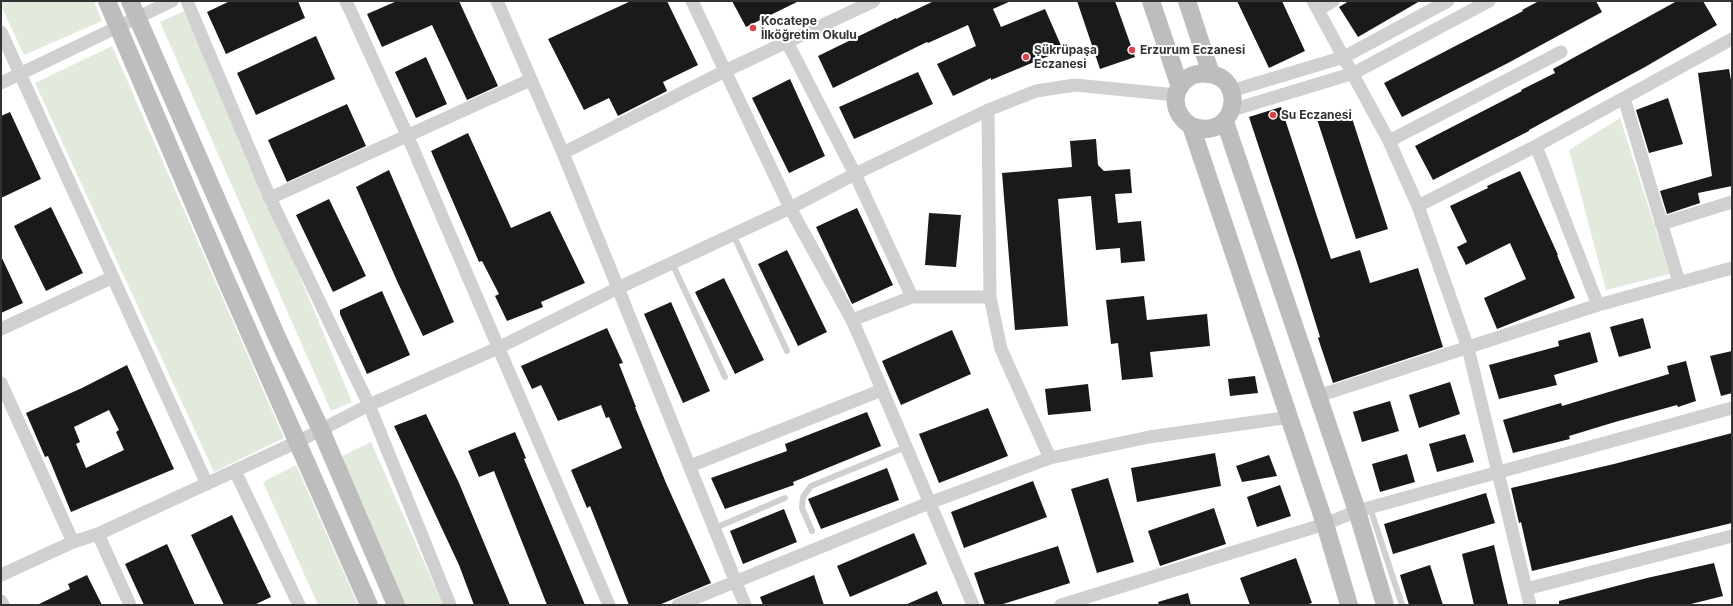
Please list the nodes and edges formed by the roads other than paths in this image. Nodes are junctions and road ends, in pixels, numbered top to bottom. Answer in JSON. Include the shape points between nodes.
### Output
{"nodes":[{"id":1,"x":106,"y":1,"type":"edge"},
{"id":2,"x":172,"y":1,"type":"edge"},
{"id":3,"x":187,"y":1,"type":"edge"},
{"id":4,"x":346,"y":1,"type":"edge"},
{"id":5,"x":497,"y":1,"type":"edge"},
{"id":6,"x":692,"y":1,"type":"edge"},
{"id":7,"x":874,"y":1,"type":"edge"},
{"id":8,"x":1151,"y":1,"type":"edge"},
{"id":9,"x":1187,"y":1,"type":"edge"},
{"id":10,"x":1333,"y":1,"type":"edge"},
{"id":11,"x":1448,"y":1,"type":"edge"},
{"id":12,"x":1489,"y":1,"type":"edge"},
{"id":13,"x":1316,"y":5,"type":"edge"},
{"id":14,"x":133,"y":9,"type":"edge"},
{"id":15,"x":118,"y":26,"type":"junction"},
{"id":16,"x":1,"y":32,"type":"edge"},
{"id":17,"x":1732,"y":38,"type":"edge"},
{"id":18,"x":787,"y":42,"type":"junction"},
{"id":19,"x":1561,"y":52,"type":"dead end"},
{"id":20,"x":1344,"y":58,"type":"junction"},
{"id":21,"x":725,"y":71,"type":"junction"},
{"id":22,"x":1354,"y":73,"type":"junction"},
{"id":23,"x":20,"y":74,"type":"junction"},
{"id":24,"x":1211,"y":74,"type":"junction"},
{"id":25,"x":530,"y":80,"type":"junction"},
{"id":26,"x":1,"y":83,"type":"edge"},
{"id":27,"x":1178,"y":91,"type":"junction"},
{"id":28,"x":1231,"y":91,"type":"junction"},
{"id":29,"x":1624,"y":98,"type":"junction"},
{"id":30,"x":988,"y":110,"type":"junction"},
{"id":31,"x":1228,"y":116,"type":"junction"},
{"id":32,"x":1191,"y":126,"type":"junction"},
{"id":33,"x":408,"y":136,"type":"junction"},
{"id":34,"x":1389,"y":140,"type":"junction"},
{"id":35,"x":1536,"y":146,"type":"junction"},
{"id":36,"x":562,"y":153,"type":"junction"},
{"id":37,"x":855,"y":174,"type":"junction"},
{"id":38,"x":270,"y":198,"type":"junction"},
{"id":39,"x":1732,"y":202,"type":"edge"},
{"id":40,"x":1418,"y":206,"type":"junction"},
{"id":41,"x":790,"y":208,"type":"junction"},
{"id":42,"x":1661,"y":224,"type":"junction"},
{"id":43,"x":732,"y":234,"type":"junction"},
{"id":44,"x":672,"y":263,"type":"junction"},
{"id":45,"x":1732,"y":268,"type":"edge"},
{"id":46,"x":113,"y":277,"type":"junction"},
{"id":47,"x":1679,"y":282,"type":"junction"},
{"id":48,"x":618,"y":288,"type":"junction"},
{"id":49,"x":912,"y":297,"type":"junction"},
{"id":50,"x":990,"y":297,"type":"junction"},
{"id":51,"x":1598,"y":305,"type":"junction"},
{"id":52,"x":852,"y":320,"type":"junction"},
{"id":53,"x":1,"y":330,"type":"edge"},
{"id":54,"x":498,"y":348,"type":"junction"},
{"id":55,"x":1468,"y":348,"type":"junction"},
{"id":56,"x":787,"y":351,"type":"dead end"},
{"id":57,"x":725,"y":378,"type":"dead end"},
{"id":58,"x":1,"y":383,"type":"edge"},
{"id":59,"x":882,"y":390,"type":"junction"},
{"id":60,"x":1318,"y":396,"type":"junction"},
{"id":61,"x":5,"y":404,"type":"edge"},
{"id":62,"x":369,"y":405,"type":"junction"},
{"id":63,"x":1732,"y":408,"type":"edge"},
{"id":64,"x":1290,"y":418,"type":"junction"},
{"id":65,"x":321,"y":430,"type":"junction"},
{"id":66,"x":298,"y":441,"type":"junction"},
{"id":67,"x":906,"y":447,"type":"junction"},
{"id":68,"x":1050,"y":458,"type":"junction"},
{"id":69,"x":690,"y":466,"type":"junction"},
{"id":70,"x":235,"y":471,"type":"junction"},
{"id":71,"x":1498,"y":472,"type":"junction"},
{"id":72,"x":207,"y":484,"type":"junction"},
{"id":73,"x":785,"y":498,"type":"dead end"},
{"id":74,"x":930,"y":503,"type":"junction"},
{"id":75,"x":1364,"y":509,"type":"junction"},
{"id":76,"x":1325,"y":524,"type":"junction"},
{"id":77,"x":714,"y":528,"type":"junction"},
{"id":78,"x":812,"y":531,"type":"dead end"},
{"id":79,"x":98,"y":534,"type":"junction"},
{"id":80,"x":1732,"y":536,"type":"edge"},
{"id":81,"x":73,"y":542,"type":"junction"},
{"id":82,"x":1,"y":575,"type":"edge"},
{"id":83,"x":736,"y":582,"type":"junction"},
{"id":84,"x":1526,"y":589,"type":"junction"},
{"id":85,"x":1,"y":601,"type":"edge"},
{"id":86,"x":3,"y":605,"type":"edge"},
{"id":87,"x":130,"y":605,"type":"edge"},
{"id":88,"x":299,"y":605,"type":"edge"},
{"id":89,"x":369,"y":605,"type":"edge"},
{"id":90,"x":396,"y":605,"type":"edge"},
{"id":91,"x":450,"y":605,"type":"edge"},
{"id":92,"x":609,"y":605,"type":"edge"},
{"id":93,"x":678,"y":605,"type":"edge"},
{"id":94,"x":745,"y":605,"type":"edge"},
{"id":95,"x":973,"y":605,"type":"edge"},
{"id":96,"x":1061,"y":605,"type":"edge"},
{"id":97,"x":1349,"y":605,"type":"edge"},
{"id":98,"x":1385,"y":605,"type":"edge"},
{"id":99,"x":1402,"y":605,"type":"edge"},
{"id":100,"x":1530,"y":605,"type":"edge"}],
"edges":[{"from":1,"to":15,"type":"street"},
{"from":2,"to":14,"type":"street"},
{"from":3,"to":38,"type":"street"},
{"from":4,"to":33,"type":"street"},
{"from":5,"to":25,"type":"street"},
{"from":6,"to":21,"type":"street"},
{"from":7,"to":18,"type":"street"},
{"from":8,"to":27,"type":"street"},
{"from":9,"to":24,"type":"street"},
{"from":10,"to":13,"type":"street"},
{"from":11,"to":20,"type":"street"},
{"from":12,"to":22,"type":"street"},
{"from":13,"to":20,"type":"street"},
{"from":14,"to":15,"type":"street"},
{"from":14,"to":65,"type":"street","via":[[277,337]]},
{"from":15,"to":23,"type":"street"},
{"from":15,"to":66,"type":"street"},
{"from":16,"to":23,"type":"street"},
{"from":17,"to":29,"type":"street"},
{"from":18,"to":21,"type":"street"},
{"from":18,"to":37,"type":"street"},
{"from":19,"to":34,"type":"street"},
{"from":20,"to":22,"type":"street"},
{"from":20,"to":28,"type":"street"},
{"from":21,"to":36,"type":"street"},
{"from":21,"to":41,"type":"street"},
{"from":22,"to":31,"type":"street"},
{"from":22,"to":34,"type":"street"},
{"from":23,"to":26,"type":"street"},
{"from":23,"to":46,"type":"street"},
{"from":24,"to":27,"type":"street","via":[[1193,75]]},
{"from":24,"to":28,"type":"street","via":[[1223,80]]},
{"from":25,"to":33,"type":"street"},
{"from":25,"to":36,"type":"street"},
{"from":27,"to":30,"type":"street","via":[[1075,85],[1036,91]]},
{"from":27,"to":32,"type":"street","via":[[1178,114]]},
{"from":28,"to":31,"type":"street","via":[[1233,100]]},
{"from":29,"to":35,"type":"street"},
{"from":29,"to":42,"type":"street"},
{"from":30,"to":37,"type":"street"},
{"from":30,"to":50,"type":"street"},
{"from":31,"to":32,"type":"street","via":[[1217,127],[1208,130],[1199,130]]},
{"from":31,"to":60,"type":"street"},
{"from":32,"to":64,"type":"street"},
{"from":33,"to":38,"type":"street"},
{"from":33,"to":54,"type":"street"},
{"from":34,"to":40,"type":"street"},
{"from":35,"to":40,"type":"street"},
{"from":35,"to":51,"type":"street"},
{"from":36,"to":48,"type":"street"},
{"from":37,"to":41,"type":"street"},
{"from":37,"to":49,"type":"street"},
{"from":38,"to":62,"type":"street"},
{"from":39,"to":42,"type":"street"},
{"from":40,"to":55,"type":"street"},
{"from":41,"to":43,"type":"street"},
{"from":41,"to":52,"type":"street"},
{"from":42,"to":47,"type":"street"},
{"from":43,"to":44,"type":"street"},
{"from":43,"to":56,"type":"lane"},
{"from":44,"to":48,"type":"street"},
{"from":44,"to":57,"type":"lane"},
{"from":45,"to":47,"type":"street"},
{"from":46,"to":53,"type":"street"},
{"from":46,"to":72,"type":"street"},
{"from":47,"to":51,"type":"street"},
{"from":48,"to":54,"type":"street"},
{"from":48,"to":69,"type":"street"},
{"from":49,"to":50,"type":"street"},
{"from":49,"to":52,"type":"street"},
{"from":50,"to":68,"type":"street","via":[[1001,349]]},
{"from":51,"to":55,"type":"street"},
{"from":52,"to":59,"type":"street"},
{"from":54,"to":62,"type":"street"},
{"from":54,"to":92,"type":"street"},
{"from":55,"to":60,"type":"street"},
{"from":55,"to":71,"type":"street"},
{"from":58,"to":61,"type":"street"},
{"from":59,"to":67,"type":"street"},
{"from":59,"to":69,"type":"street"},
{"from":60,"to":75,"type":"street"},
{"from":61,"to":81,"type":"street"},
{"from":62,"to":65,"type":"street"},
{"from":62,"to":91,"type":"street"},
{"from":63,"to":71,"type":"street"},
{"from":64,"to":68,"type":"street","via":[[1149,438]]},
{"from":64,"to":76,"type":"street"},
{"from":65,"to":66,"type":"street"},
{"from":65,"to":90,"type":"street"},
{"from":66,"to":70,"type":"street"},
{"from":66,"to":89,"type":"street"},
{"from":67,"to":74,"type":"street"},
{"from":67,"to":78,"type":"lane","via":[[811,486],[803,497],[802,508]]},
{"from":68,"to":74,"type":"street"},
{"from":69,"to":77,"type":"street"},
{"from":70,"to":72,"type":"street"},
{"from":70,"to":88,"type":"street"},
{"from":71,"to":75,"type":"street"},
{"from":71,"to":84,"type":"street"},
{"from":72,"to":79,"type":"street"},
{"from":73,"to":77,"type":"lane"},
{"from":74,"to":83,"type":"street"},
{"from":74,"to":95,"type":"street"},
{"from":75,"to":76,"type":"street"},
{"from":75,"to":98,"type":"street"},
{"from":75,"to":99,"type":"lane"},
{"from":76,"to":96,"type":"street"},
{"from":76,"to":97,"type":"street"},
{"from":77,"to":83,"type":"street"},
{"from":79,"to":81,"type":"street"},
{"from":79,"to":87,"type":"street"},
{"from":80,"to":84,"type":"street"},
{"from":81,"to":82,"type":"street"},
{"from":83,"to":93,"type":"street"},
{"from":83,"to":94,"type":"street"},
{"from":84,"to":100,"type":"street"},
{"from":85,"to":86,"type":"street"}]}
